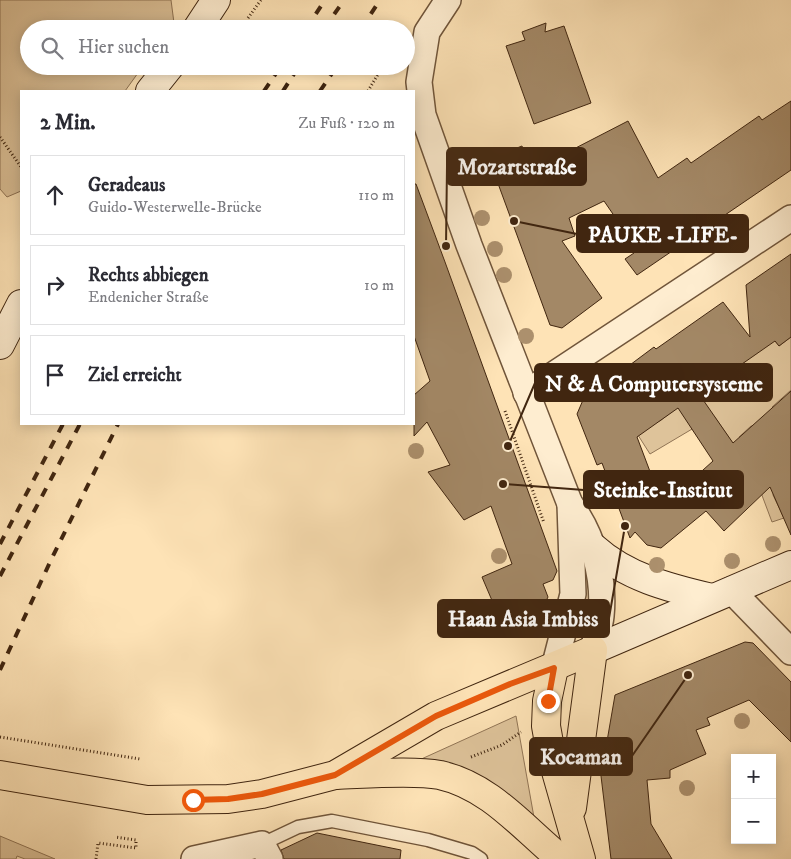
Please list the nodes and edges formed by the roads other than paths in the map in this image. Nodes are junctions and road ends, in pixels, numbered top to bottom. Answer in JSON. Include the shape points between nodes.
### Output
{"nodes":[{"id":1,"x":216,"y":0,"type":"edge"},
{"id":2,"x":448,"y":0,"type":"edge"},
{"id":3,"x":203,"y":20,"type":"edge"},
{"id":4,"x":163,"y":75,"type":"edge"},
{"id":5,"x":151,"y":90,"type":"edge"},
{"id":6,"x":791,"y":218,"type":"edge"},
{"id":7,"x":20,"y":306,"type":"edge"},
{"id":8,"x":0,"y":345,"type":"edge"},
{"id":9,"x":526,"y":392,"type":"junction"},
{"id":10,"x":570,"y":504,"type":"junction"},
{"id":11,"x":592,"y":547,"type":"junction"},
{"id":12,"x":791,"y":565,"type":"edge"},
{"id":13,"x":722,"y":594,"type":"junction"},
{"id":14,"x":593,"y":650,"type":"junction"},
{"id":15,"x":791,"y":652,"type":"edge"},
{"id":16,"x":554,"y":668,"type":"junction"},
{"id":17,"x":0,"y":775,"type":"edge"},
{"id":18,"x":335,"y":775,"type":"junction"},
{"id":19,"x":571,"y":820,"type":"junction"},
{"id":20,"x":266,"y":851,"type":"edge"},
{"id":21,"x":194,"y":859,"type":"edge"},
{"id":22,"x":481,"y":859,"type":"edge"},
{"id":23,"x":561,"y":859,"type":"edge"},
{"id":24,"x":581,"y":859,"type":"edge"}],
"edges":[{"from":1,"to":3,"type":"street"},
{"from":2,"to":9,"type":"street","via":[[427,32],[419,82],[423,115]]},
{"from":4,"to":5,"type":"street"},
{"from":6,"to":9,"type":"street"},
{"from":7,"to":8,"type":"street"},
{"from":9,"to":10,"type":"street"},
{"from":10,"to":11,"type":"street","via":[[581,519]]},
{"from":10,"to":16,"type":"street","via":[[573,594]]},
{"from":11,"to":13,"type":"street","via":[[607,560],[669,588]]},
{"from":11,"to":14,"type":"street","via":[[599,574],[601,616]]},
{"from":12,"to":13,"type":"street"},
{"from":13,"to":14,"type":"street"},
{"from":13,"to":15,"type":"street"},
{"from":14,"to":16,"type":"main road"},
{"from":14,"to":19,"type":"main road"},
{"from":16,"to":18,"type":"main road","via":[[436,716]]},
{"from":16,"to":19,"type":"main road","via":[[546,726]]},
{"from":17,"to":18,"type":"main road","via":[[147,800],[228,799],[262,794]]},
{"from":18,"to":23,"type":"main road","via":[[441,776],[475,790],[505,808]]},
{"from":19,"to":24,"type":"main road"},
{"from":20,"to":21,"type":"street"},
{"from":20,"to":22,"type":"lane","via":[[298,827],[332,821],[428,840],[472,853]]}]}
